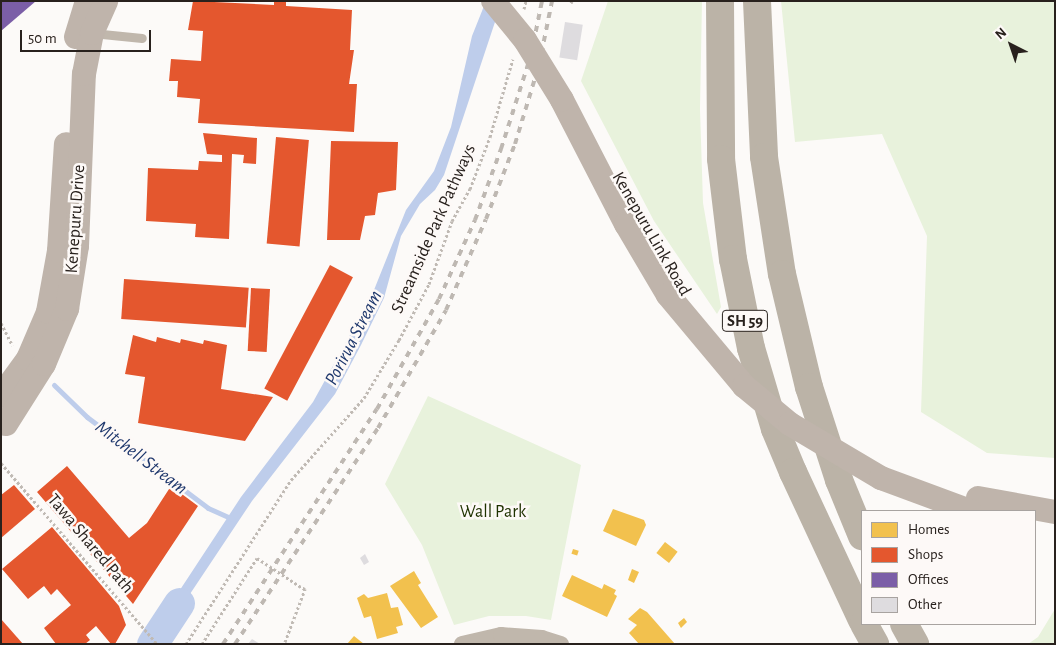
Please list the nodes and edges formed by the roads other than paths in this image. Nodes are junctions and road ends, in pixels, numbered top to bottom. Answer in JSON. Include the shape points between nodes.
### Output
{"nodes":[{"id":1,"x":87,"y":1,"type":"edge"},
{"id":2,"x":106,"y":1,"type":"edge"},
{"id":3,"x":493,"y":1,"type":"edge"},
{"id":4,"x":720,"y":1,"type":"edge"},
{"id":5,"x":757,"y":1,"type":"edge"},
{"id":6,"x":518,"y":6,"type":"edge"},
{"id":7,"x":85,"y":32,"type":"junction"},
{"id":8,"x":142,"y":38,"type":"dead end"},
{"id":9,"x":568,"y":96,"type":"junction"},
{"id":10,"x":1,"y":396,"type":"edge"},
{"id":11,"x":3,"y":421,"type":"edge"},
{"id":12,"x":974,"y":505,"type":"edge"},
{"id":13,"x":1032,"y":510,"type":"edge"},
{"id":14,"x":1036,"y":510,"type":"edge"},
{"id":15,"x":1055,"y":512,"type":"edge"},
{"id":16,"x":1036,"y":524,"type":"edge"},
{"id":17,"x":1055,"y":526,"type":"edge"},
{"id":18,"x":861,"y":534,"type":"edge"},
{"id":19,"x":861,"y":618,"type":"edge"},
{"id":20,"x":865,"y":625,"type":"edge"},
{"id":21,"x":905,"y":625,"type":"edge"},
{"id":22,"x":462,"y":644,"type":"edge"},
{"id":23,"x":561,"y":644,"type":"edge"},
{"id":24,"x":875,"y":644,"type":"edge"},
{"id":25,"x":915,"y":644,"type":"edge"}],
"edges":[{"from":1,"to":7,"type":"main road","name":"Kenepuru Drive"},
{"from":2,"to":7,"type":"main road","name":"Kenepuru Drive"},
{"from":3,"to":9,"type":"main road","name":"Kenepuru Link Road","bridge":true},
{"from":4,"to":19,"type":"highway","number":"SH 59","via":[[721,159],[733,259],[751,348],[775,429]]},
{"from":5,"to":18,"type":"highway","number":"SH 59","via":[[763,148],[782,274],[809,387],[839,480]]},
{"from":6,"to":9,"type":"main road","name":"Kenepuru Link Road","via":[[550,53]]},
{"from":7,"to":8,"type":"lane"},
{"from":7,"to":10,"type":"main road","name":"Kenepuru Drive","via":[[69,85],[59,251],[53,293],[34,347]]},
{"from":7,"to":11,"type":"main road","name":"Kenepuru Drive","via":[[77,246],[67,309],[53,349]]},
{"from":9,"to":12,"type":"main road","name":"Kenepuru Link Road","bridge":true,"via":[[635,241],[738,380],[790,424],[881,478]]},
{"from":12,"to":13,"type":"main road","name":"Kenepuru Link Road"},
{"from":14,"to":15,"type":"main road","name":"Kenepuru Link Road"},
{"from":16,"to":17,"type":"main road"},
{"from":20,"to":24,"type":"highway"},
{"from":21,"to":25,"type":"highway"},
{"from":22,"to":23,"type":"street","via":[[501,635],[542,638]]}]}
